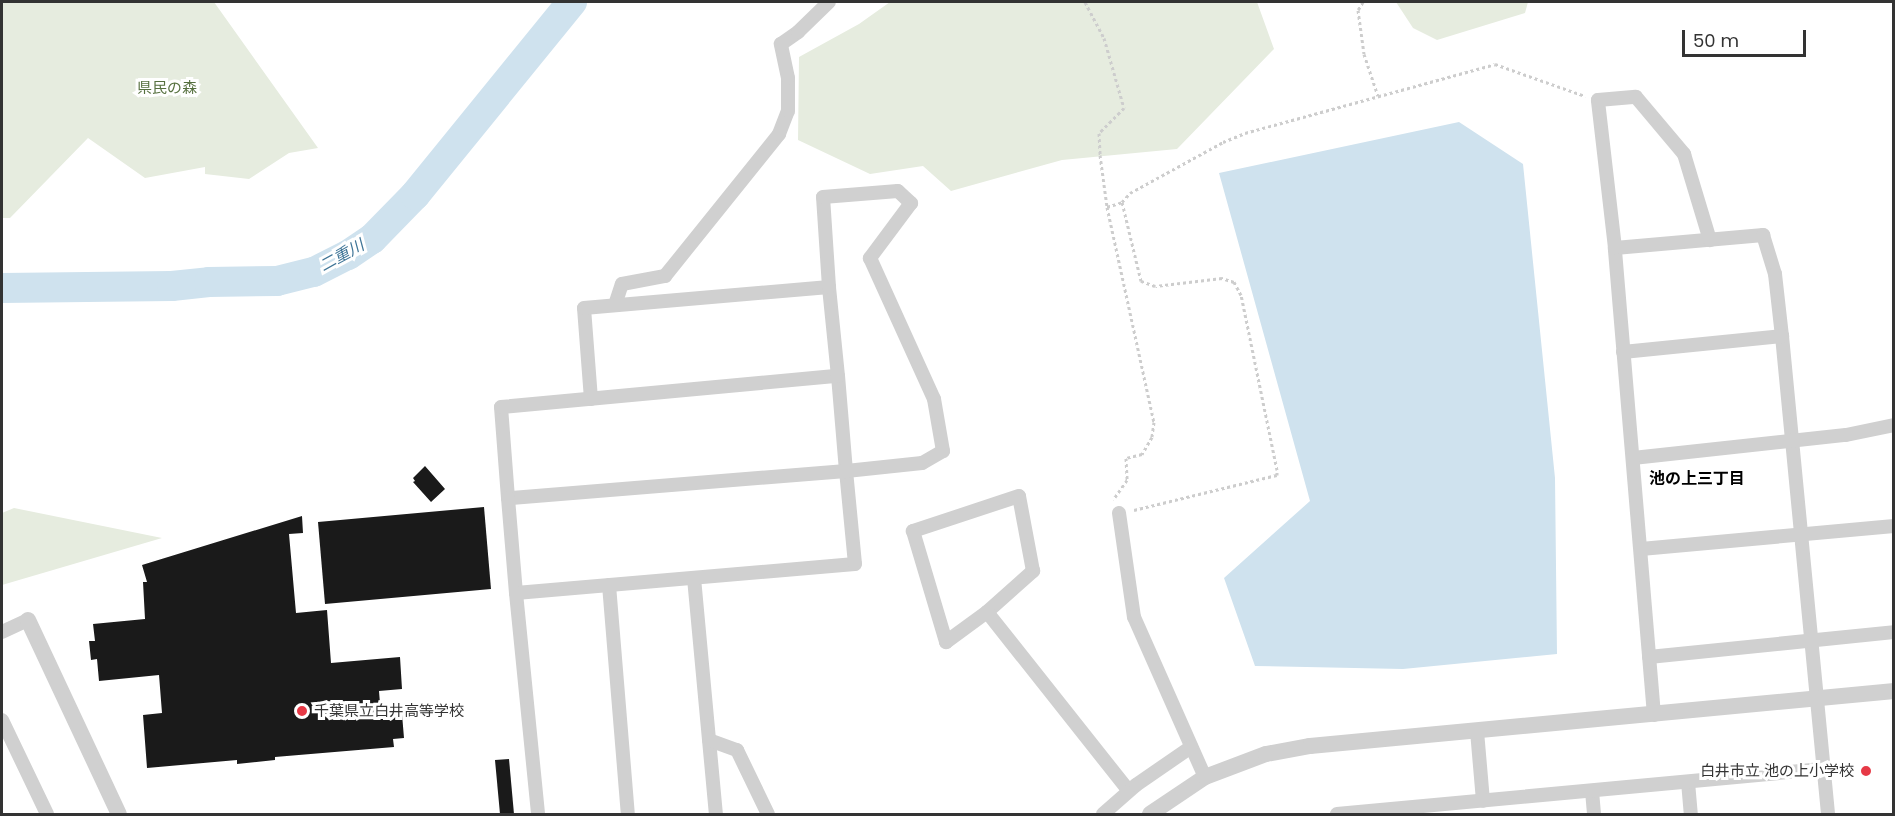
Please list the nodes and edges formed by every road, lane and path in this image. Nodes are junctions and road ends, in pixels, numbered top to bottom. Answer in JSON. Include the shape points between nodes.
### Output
{"nodes":[{"id":1,"x":829,"y":2,"type":"edge"},
{"id":2,"x":1363,"y":2,"type":"edge"},
{"id":3,"x":1086,"y":3,"type":"edge"},
{"id":4,"x":1378,"y":96,"type":"junction"},
{"id":5,"x":1598,"y":100,"type":"junction"},
{"id":6,"x":1122,"y":202,"type":"junction"},
{"id":7,"x":1107,"y":207,"type":"junction"},
{"id":8,"x":1710,"y":240,"type":"junction"},
{"id":9,"x":1615,"y":248,"type":"junction"},
{"id":10,"x":829,"y":287,"type":"junction"},
{"id":11,"x":615,"y":305,"type":"junction"},
{"id":12,"x":1782,"y":336,"type":"junction"},
{"id":13,"x":1623,"y":352,"type":"junction"},
{"id":14,"x":838,"y":376,"type":"junction"},
{"id":15,"x":591,"y":399,"type":"junction"},
{"id":16,"x":1893,"y":425,"type":"edge"},
{"id":17,"x":1793,"y":440,"type":"junction"},
{"id":18,"x":1634,"y":458,"type":"junction"},
{"id":19,"x":846,"y":471,"type":"junction"},
{"id":20,"x":508,"y":498,"type":"junction"},
{"id":21,"x":1119,"y":513,"type":"junction"},
{"id":22,"x":1893,"y":525,"type":"edge"},
{"id":23,"x":1802,"y":533,"type":"junction"},
{"id":24,"x":1641,"y":549,"type":"junction"},
{"id":25,"x":694,"y":578,"type":"junction"},
{"id":26,"x":609,"y":585,"type":"junction"},
{"id":27,"x":516,"y":593,"type":"junction"},
{"id":28,"x":987,"y":612,"type":"junction"},
{"id":29,"x":28,"y":620,"type":"joint"},
{"id":30,"x":2,"y":632,"type":"edge"},
{"id":31,"x":1893,"y":632,"type":"edge"},
{"id":32,"x":1812,"y":640,"type":"junction"},
{"id":33,"x":1649,"y":657,"type":"junction"},
{"id":34,"x":1893,"y":691,"type":"edge"},
{"id":35,"x":1818,"y":698,"type":"junction"},
{"id":36,"x":1654,"y":715,"type":"junction"},
{"id":37,"x":2,"y":720,"type":"edge"},
{"id":38,"x":1477,"y":731,"type":"junction"},
{"id":39,"x":709,"y":740,"type":"junction"},
{"id":40,"x":1191,"y":747,"type":"junction"},
{"id":41,"x":1824,"y":769,"type":"junction"},
{"id":42,"x":1205,"y":777,"type":"junction"},
{"id":43,"x":1688,"y":782,"type":"junction"},
{"id":44,"x":1129,"y":791,"type":"junction"},
{"id":45,"x":1592,"y":791,"type":"junction"},
{"id":46,"x":1483,"y":801,"type":"junction"},
{"id":47,"x":47,"y":814,"type":"edge"},
{"id":48,"x":119,"y":814,"type":"edge"},
{"id":49,"x":538,"y":814,"type":"edge"},
{"id":50,"x":628,"y":814,"type":"edge"},
{"id":51,"x":716,"y":814,"type":"edge"},
{"id":52,"x":768,"y":814,"type":"edge"},
{"id":53,"x":1103,"y":814,"type":"edge"},
{"id":54,"x":1150,"y":814,"type":"edge"},
{"id":55,"x":1337,"y":814,"type":"edge"},
{"id":56,"x":1594,"y":814,"type":"edge"},
{"id":57,"x":1691,"y":814,"type":"edge"},
{"id":58,"x":1828,"y":814,"type":"edge"}],
"edges":[{"from":1,"to":11,"type":"street","via":[[781,44],[788,78],[788,111],[780,134],[664,276],[622,284]]},
{"from":2,"to":4,"type":"path","via":[[1358,10],[1364,54]]},
{"from":3,"to":7,"type":"path","via":[[1104,38],[1124,108],[1099,133]]},
{"from":4,"to":5,"type":"path","via":[[1495,64]]},
{"from":4,"to":6,"type":"path","via":[[1223,142],[1130,193]]},
{"from":5,"to":8,"type":"street","via":[[1636,97],[1684,154]]},
{"from":5,"to":9,"type":"street"},
{"from":6,"to":7,"type":"path"},
{"from":6,"to":21,"type":"path","via":[[1141,281],[1155,286],[1222,278],[1234,282],[1241,295],[1277,475]]},
{"from":7,"to":21,"type":"path","via":[[1154,422],[1152,437],[1142,453],[1126,458],[1127,480],[1113,500]]},
{"from":8,"to":9,"type":"street"},
{"from":8,"to":12,"type":"street","via":[[1763,235],[1775,274]]},
{"from":9,"to":13,"type":"street"},
{"from":10,"to":11,"type":"street"},
{"from":10,"to":14,"type":"street"},
{"from":10,"to":19,"type":"street","via":[[822,197],[898,191],[911,203],[870,258],[934,399],[943,451],[922,463]]},
{"from":11,"to":15,"type":"street","via":[[584,308]]},
{"from":12,"to":13,"type":"street"},
{"from":12,"to":17,"type":"street"},
{"from":13,"to":18,"type":"street"},
{"from":14,"to":15,"type":"street"},
{"from":14,"to":19,"type":"street"},
{"from":15,"to":20,"type":"street","via":[[501,407]]},
{"from":16,"to":17,"type":"street"},
{"from":17,"to":18,"type":"street"},
{"from":17,"to":23,"type":"street"},
{"from":18,"to":24,"type":"street"},
{"from":19,"to":20,"type":"street"},
{"from":19,"to":25,"type":"street","via":[[855,564]]},
{"from":20,"to":27,"type":"street"},
{"from":21,"to":40,"type":"street","via":[[1134,617]]},
{"from":22,"to":23,"type":"street"},
{"from":23,"to":24,"type":"street"},
{"from":23,"to":32,"type":"street"},
{"from":24,"to":33,"type":"street"},
{"from":25,"to":26,"type":"street"},
{"from":25,"to":39,"type":"street"},
{"from":26,"to":27,"type":"street"},
{"from":26,"to":50,"type":"street"},
{"from":27,"to":49,"type":"street"},
{"from":28,"to":28,"type":"street","via":[[946,642],[913,531],[1019,496],[1033,571]]},
{"from":28,"to":44,"type":"street"},
{"from":29,"to":30,"type":"street"},
{"from":29,"to":48,"type":"street"},
{"from":31,"to":32,"type":"street"},
{"from":32,"to":33,"type":"street"},
{"from":32,"to":35,"type":"street"},
{"from":33,"to":36,"type":"street"},
{"from":34,"to":35,"type":"street"},
{"from":35,"to":36,"type":"street"},
{"from":35,"to":41,"type":"street"},
{"from":36,"to":38,"type":"street"},
{"from":37,"to":47,"type":"street"},
{"from":38,"to":42,"type":"street","via":[[1310,746],[1266,754]]},
{"from":38,"to":46,"type":"street"},
{"from":39,"to":51,"type":"street"},
{"from":39,"to":52,"type":"street","via":[[737,750]]},
{"from":40,"to":42,"type":"street"},
{"from":40,"to":44,"type":"street"},
{"from":41,"to":43,"type":"street"},
{"from":41,"to":58,"type":"street"},
{"from":42,"to":54,"type":"street"},
{"from":43,"to":45,"type":"street"},
{"from":43,"to":57,"type":"street"},
{"from":44,"to":53,"type":"street"},
{"from":45,"to":46,"type":"street"},
{"from":45,"to":56,"type":"street"},
{"from":46,"to":55,"type":"street"}]}
